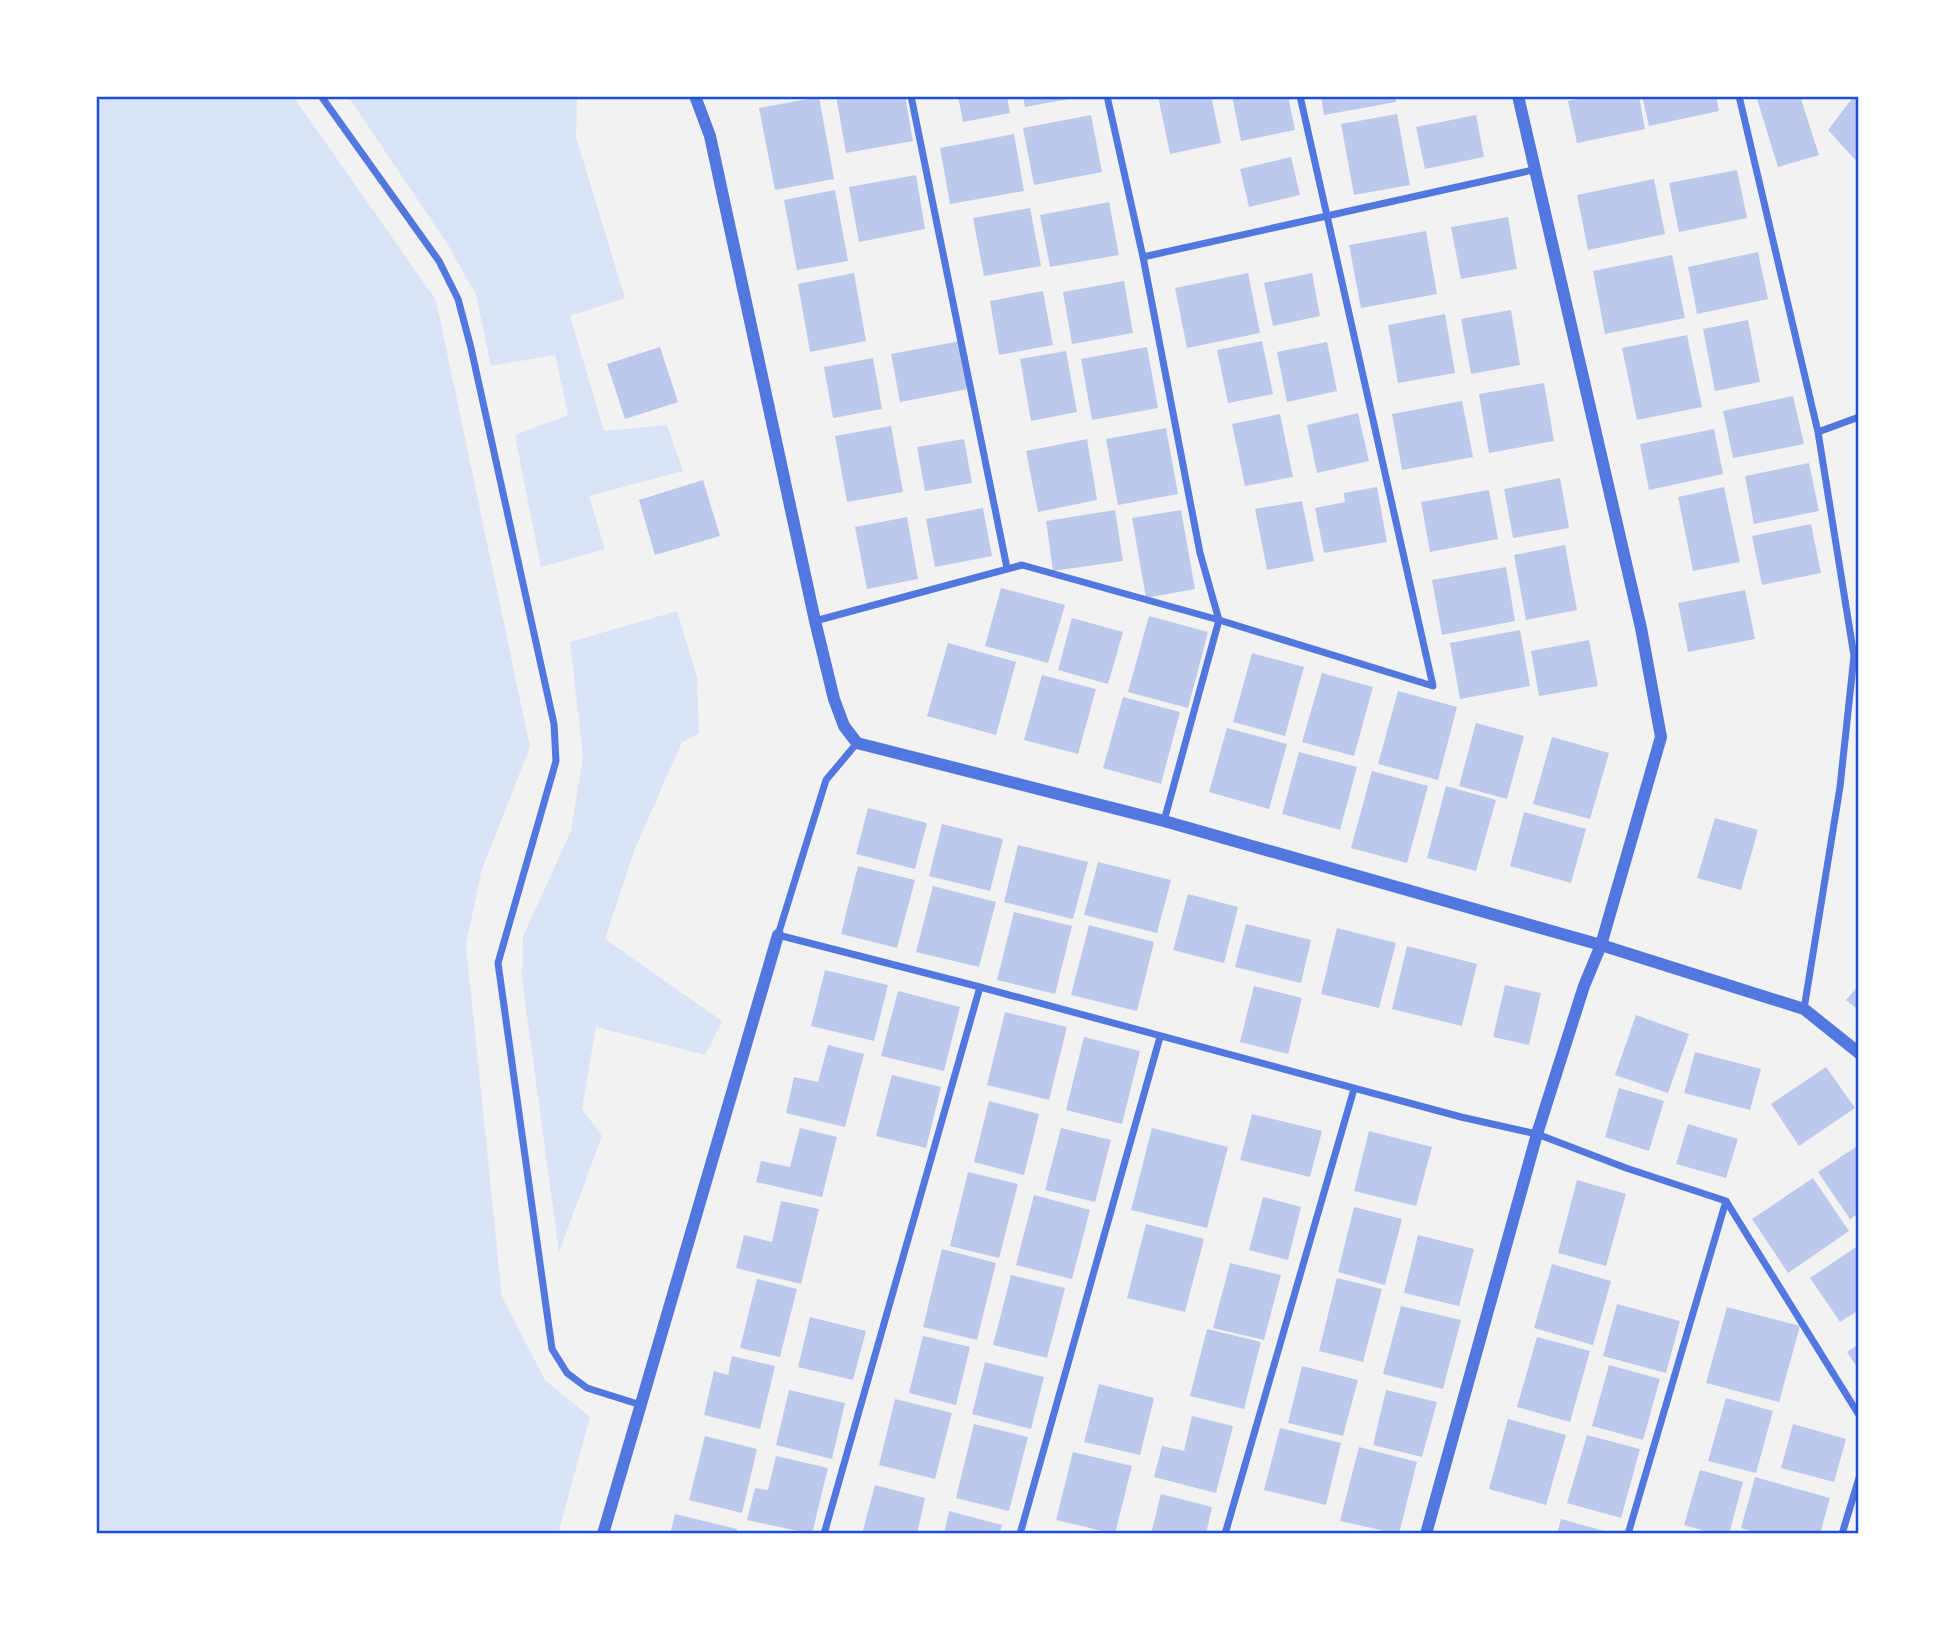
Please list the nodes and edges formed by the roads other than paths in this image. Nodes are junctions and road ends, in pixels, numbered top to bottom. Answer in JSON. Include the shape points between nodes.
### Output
{"nodes":[{"id":1,"x":321,"y":96,"type":"edge"},
{"id":2,"x":695,"y":96,"type":"edge"},
{"id":3,"x":911,"y":96,"type":"edge"},
{"id":4,"x":1107,"y":96,"type":"edge"},
{"id":5,"x":1300,"y":96,"type":"edge"},
{"id":6,"x":1518,"y":96,"type":"edge"},
{"id":7,"x":1739,"y":96,"type":"edge"},
{"id":8,"x":1533,"y":170,"type":"junction"},
{"id":9,"x":1327,"y":216,"type":"junction"},
{"id":10,"x":1143,"y":257,"type":"junction"},
{"id":11,"x":1859,"y":417,"type":"edge"},
{"id":12,"x":1818,"y":432,"type":"junction"},
{"id":13,"x":1007,"y":568,"type":"junction"},
{"id":14,"x":815,"y":621,"type":"junction"},
{"id":15,"x":1219,"y":621,"type":"junction"},
{"id":16,"x":858,"y":743,"type":"junction"},
{"id":17,"x":1164,"y":821,"type":"junction"},
{"id":18,"x":778,"y":935,"type":"junction"},
{"id":19,"x":1601,"y":945,"type":"junction"},
{"id":20,"x":980,"y":987,"type":"junction"},
{"id":21,"x":1804,"y":1009,"type":"junction"},
{"id":22,"x":1160,"y":1037,"type":"junction"},
{"id":23,"x":1859,"y":1053,"type":"edge"},
{"id":24,"x":1354,"y":1088,"type":"junction"},
{"id":25,"x":1537,"y":1134,"type":"junction"},
{"id":26,"x":1726,"y":1201,"type":"junction"},
{"id":27,"x":641,"y":1405,"type":"junction"},
{"id":28,"x":1859,"y":1415,"type":"edge"},
{"id":29,"x":1859,"y":1478,"type":"edge"},
{"id":30,"x":603,"y":1534,"type":"edge"},
{"id":31,"x":824,"y":1534,"type":"edge"},
{"id":32,"x":1020,"y":1534,"type":"edge"},
{"id":33,"x":1225,"y":1534,"type":"edge"},
{"id":34,"x":1426,"y":1534,"type":"edge"},
{"id":35,"x":1628,"y":1534,"type":"edge"},
{"id":36,"x":1842,"y":1534,"type":"edge"}],
"edges":[{"from":1,"to":27,"type":"street","via":[[439,261],[458,299],[471,348],[554,724],[556,761],[498,963],[552,1349],[567,1373],[587,1388]]},
{"from":2,"to":14,"type":"street","via":[[710,136]]},
{"from":3,"to":13,"type":"street"},
{"from":4,"to":10,"type":"street"},
{"from":5,"to":9,"type":"street"},
{"from":6,"to":8,"type":"street"},
{"from":7,"to":12,"type":"street"},
{"from":8,"to":9,"type":"street"},
{"from":8,"to":19,"type":"street","via":[[1641,628],[1661,737]]},
{"from":9,"to":10,"type":"street"},
{"from":9,"to":15,"type":"street","via":[[1433,686]]},
{"from":10,"to":15,"type":"street","via":[[1200,553]]},
{"from":11,"to":12,"type":"street"},
{"from":12,"to":21,"type":"street","via":[[1854,656],[1840,787]]},
{"from":13,"to":14,"type":"street"},
{"from":13,"to":15,"type":"street","via":[[1022,565]]},
{"from":14,"to":16,"type":"street","via":[[844,726]]},
{"from":15,"to":17,"type":"street"},
{"from":16,"to":17,"type":"street"},
{"from":16,"to":18,"type":"street","via":[[826,780]]},
{"from":17,"to":19,"type":"street"},
{"from":18,"to":20,"type":"street"},
{"from":18,"to":27,"type":"street"},
{"from":19,"to":21,"type":"street"},
{"from":19,"to":25,"type":"street"},
{"from":20,"to":22,"type":"street"},
{"from":20,"to":31,"type":"street"},
{"from":21,"to":23,"type":"street"},
{"from":22,"to":24,"type":"street"},
{"from":22,"to":32,"type":"street"},
{"from":24,"to":25,"type":"street"},
{"from":24,"to":33,"type":"street"},
{"from":25,"to":26,"type":"street"},
{"from":25,"to":34,"type":"street"},
{"from":26,"to":28,"type":"street"},
{"from":26,"to":35,"type":"street"},
{"from":27,"to":30,"type":"street"},
{"from":29,"to":36,"type":"street"}]}
